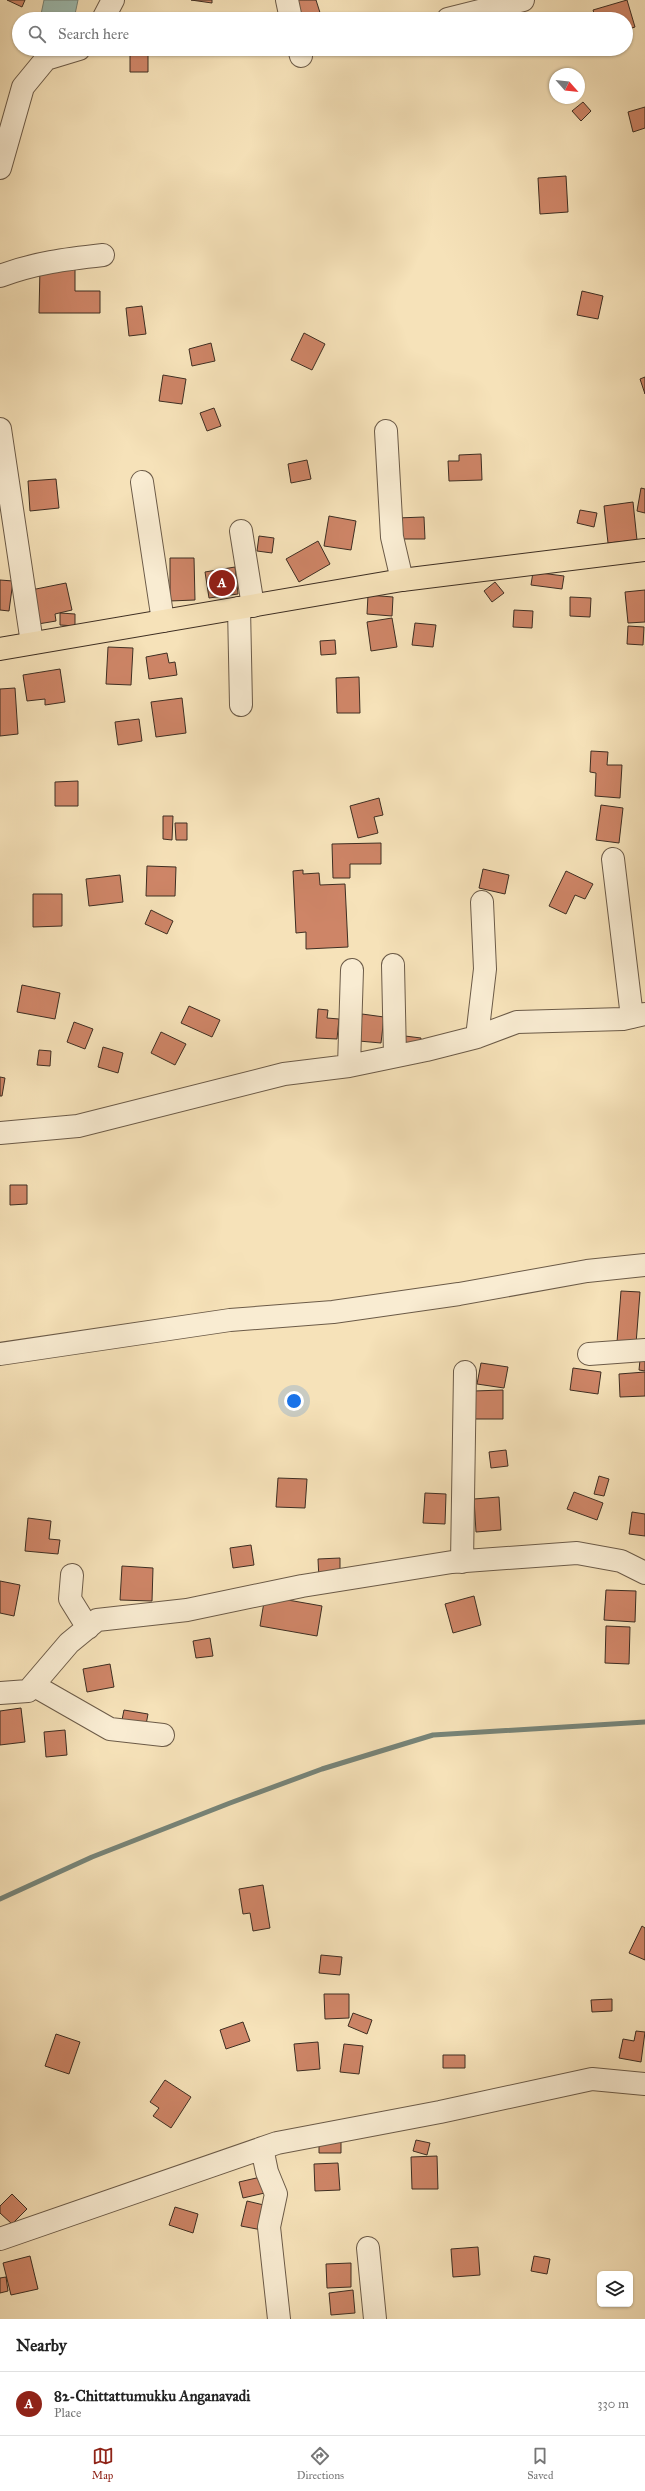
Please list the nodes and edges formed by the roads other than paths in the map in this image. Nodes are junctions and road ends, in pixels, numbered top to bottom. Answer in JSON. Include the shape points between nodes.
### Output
{"nodes":[{"id":1,"x":113,"y":0,"type":"edge"},
{"id":2,"x":287,"y":0,"type":"edge"},
{"id":3,"x":523,"y":0,"type":"edge"},
{"id":4,"x":107,"y":12,"type":"edge"},
{"id":5,"x":290,"y":12,"type":"edge"},
{"id":6,"x":476,"y":12,"type":"edge"},
{"id":7,"x":56,"y":56,"type":"edge"},
{"id":8,"x":0,"y":168,"type":"edge"},
{"id":9,"x":103,"y":255,"type":"dead end"},
{"id":10,"x":0,"y":276,"type":"edge"},
{"id":11,"x":0,"y":429,"type":"edge"},
{"id":12,"x":386,"y":431,"type":"dead end"},
{"id":13,"x":142,"y":482,"type":"dead end"},
{"id":14,"x":241,"y":531,"type":"dead end"},
{"id":15,"x":645,"y":550,"type":"edge"},
{"id":16,"x":402,"y":580,"type":"junction"},
{"id":17,"x":246,"y":607,"type":"junction"},
{"id":18,"x":163,"y":621,"type":"junction"},
{"id":19,"x":32,"y":643,"type":"junction"},
{"id":20,"x":0,"y":649,"type":"edge"},
{"id":21,"x":240,"y":705,"type":"dead end"},
{"id":22,"x":613,"y":859,"type":"dead end"},
{"id":23,"x":482,"y":902,"type":"dead end"},
{"id":24,"x":393,"y":966,"type":"dead end"},
{"id":25,"x":352,"y":970,"type":"dead end"},
{"id":26,"x":638,"y":1016,"type":"edge"},
{"id":27,"x":477,"y":1037,"type":"junction"},
{"id":28,"x":395,"y":1056,"type":"junction"},
{"id":29,"x":349,"y":1066,"type":"junction"},
{"id":30,"x":0,"y":1133,"type":"edge"},
{"id":31,"x":645,"y":1265,"type":"edge"},
{"id":32,"x":645,"y":1350,"type":"edge"},
{"id":33,"x":0,"y":1354,"type":"edge"},
{"id":34,"x":589,"y":1354,"type":"dead end"},
{"id":35,"x":465,"y":1372,"type":"dead end"},
{"id":36,"x":462,"y":1562,"type":"junction"},
{"id":37,"x":645,"y":1573,"type":"edge"},
{"id":38,"x":72,"y":1575,"type":"dead end"},
{"id":39,"x":88,"y":1628,"type":"junction"},
{"id":40,"x":33,"y":1685,"type":"junction"},
{"id":41,"x":0,"y":1693,"type":"edge"},
{"id":42,"x":163,"y":1735,"type":"dead end"},
{"id":43,"x":645,"y":2084,"type":"edge"},
{"id":44,"x":262,"y":2148,"type":"junction"},
{"id":45,"x":0,"y":2239,"type":"edge"},
{"id":46,"x":368,"y":2248,"type":"dead end"},
{"id":47,"x":279,"y":2319,"type":"edge"},
{"id":48,"x":375,"y":2319,"type":"edge"}],
"edges":[{"from":1,"to":4,"type":"street"},
{"from":2,"to":5,"type":"street"},
{"from":3,"to":6,"type":"street"},
{"from":7,"to":8,"type":"street","via":[[46,59],[23,87]]},
{"from":9,"to":10,"type":"street","via":[[60,259],[23,267]]},
{"from":11,"to":19,"type":"street"},
{"from":12,"to":16,"type":"street","via":[[392,537]]},
{"from":13,"to":18,"type":"street"},
{"from":14,"to":17,"type":"street"},
{"from":15,"to":16,"type":"main road"},
{"from":16,"to":17,"type":"main road"},
{"from":17,"to":18,"type":"main road"},
{"from":17,"to":21,"type":"street"},
{"from":18,"to":19,"type":"main road"},
{"from":19,"to":20,"type":"main road"},
{"from":22,"to":26,"type":"street"},
{"from":23,"to":27,"type":"street","via":[[485,969]]},
{"from":24,"to":28,"type":"street"},
{"from":25,"to":29,"type":"street"},
{"from":26,"to":27,"type":"street","via":[[517,1022]]},
{"from":27,"to":28,"type":"street"},
{"from":28,"to":29,"type":"street"},
{"from":29,"to":30,"type":"street","via":[[284,1074],[78,1126]]},
{"from":31,"to":33,"type":"street","via":[[587,1271],[458,1294],[333,1312],[230,1320]]},
{"from":32,"to":34,"type":"street"},
{"from":35,"to":36,"type":"street"},
{"from":36,"to":37,"type":"street","via":[[577,1553],[621,1561]]},
{"from":36,"to":39,"type":"street","via":[[302,1586],[186,1610],[97,1620]]},
{"from":38,"to":39,"type":"street","via":[[70,1599]]},
{"from":39,"to":40,"type":"street","via":[[69,1643]]},
{"from":40,"to":41,"type":"street","via":[[28,1691]]},
{"from":40,"to":42,"type":"street","via":[[110,1729]]},
{"from":43,"to":44,"type":"street","via":[[592,2079]]},
{"from":44,"to":45,"type":"street"},
{"from":44,"to":47,"type":"street","via":[[267,2172],[276,2194],[269,2227]]},
{"from":46,"to":48,"type":"street"}]}
